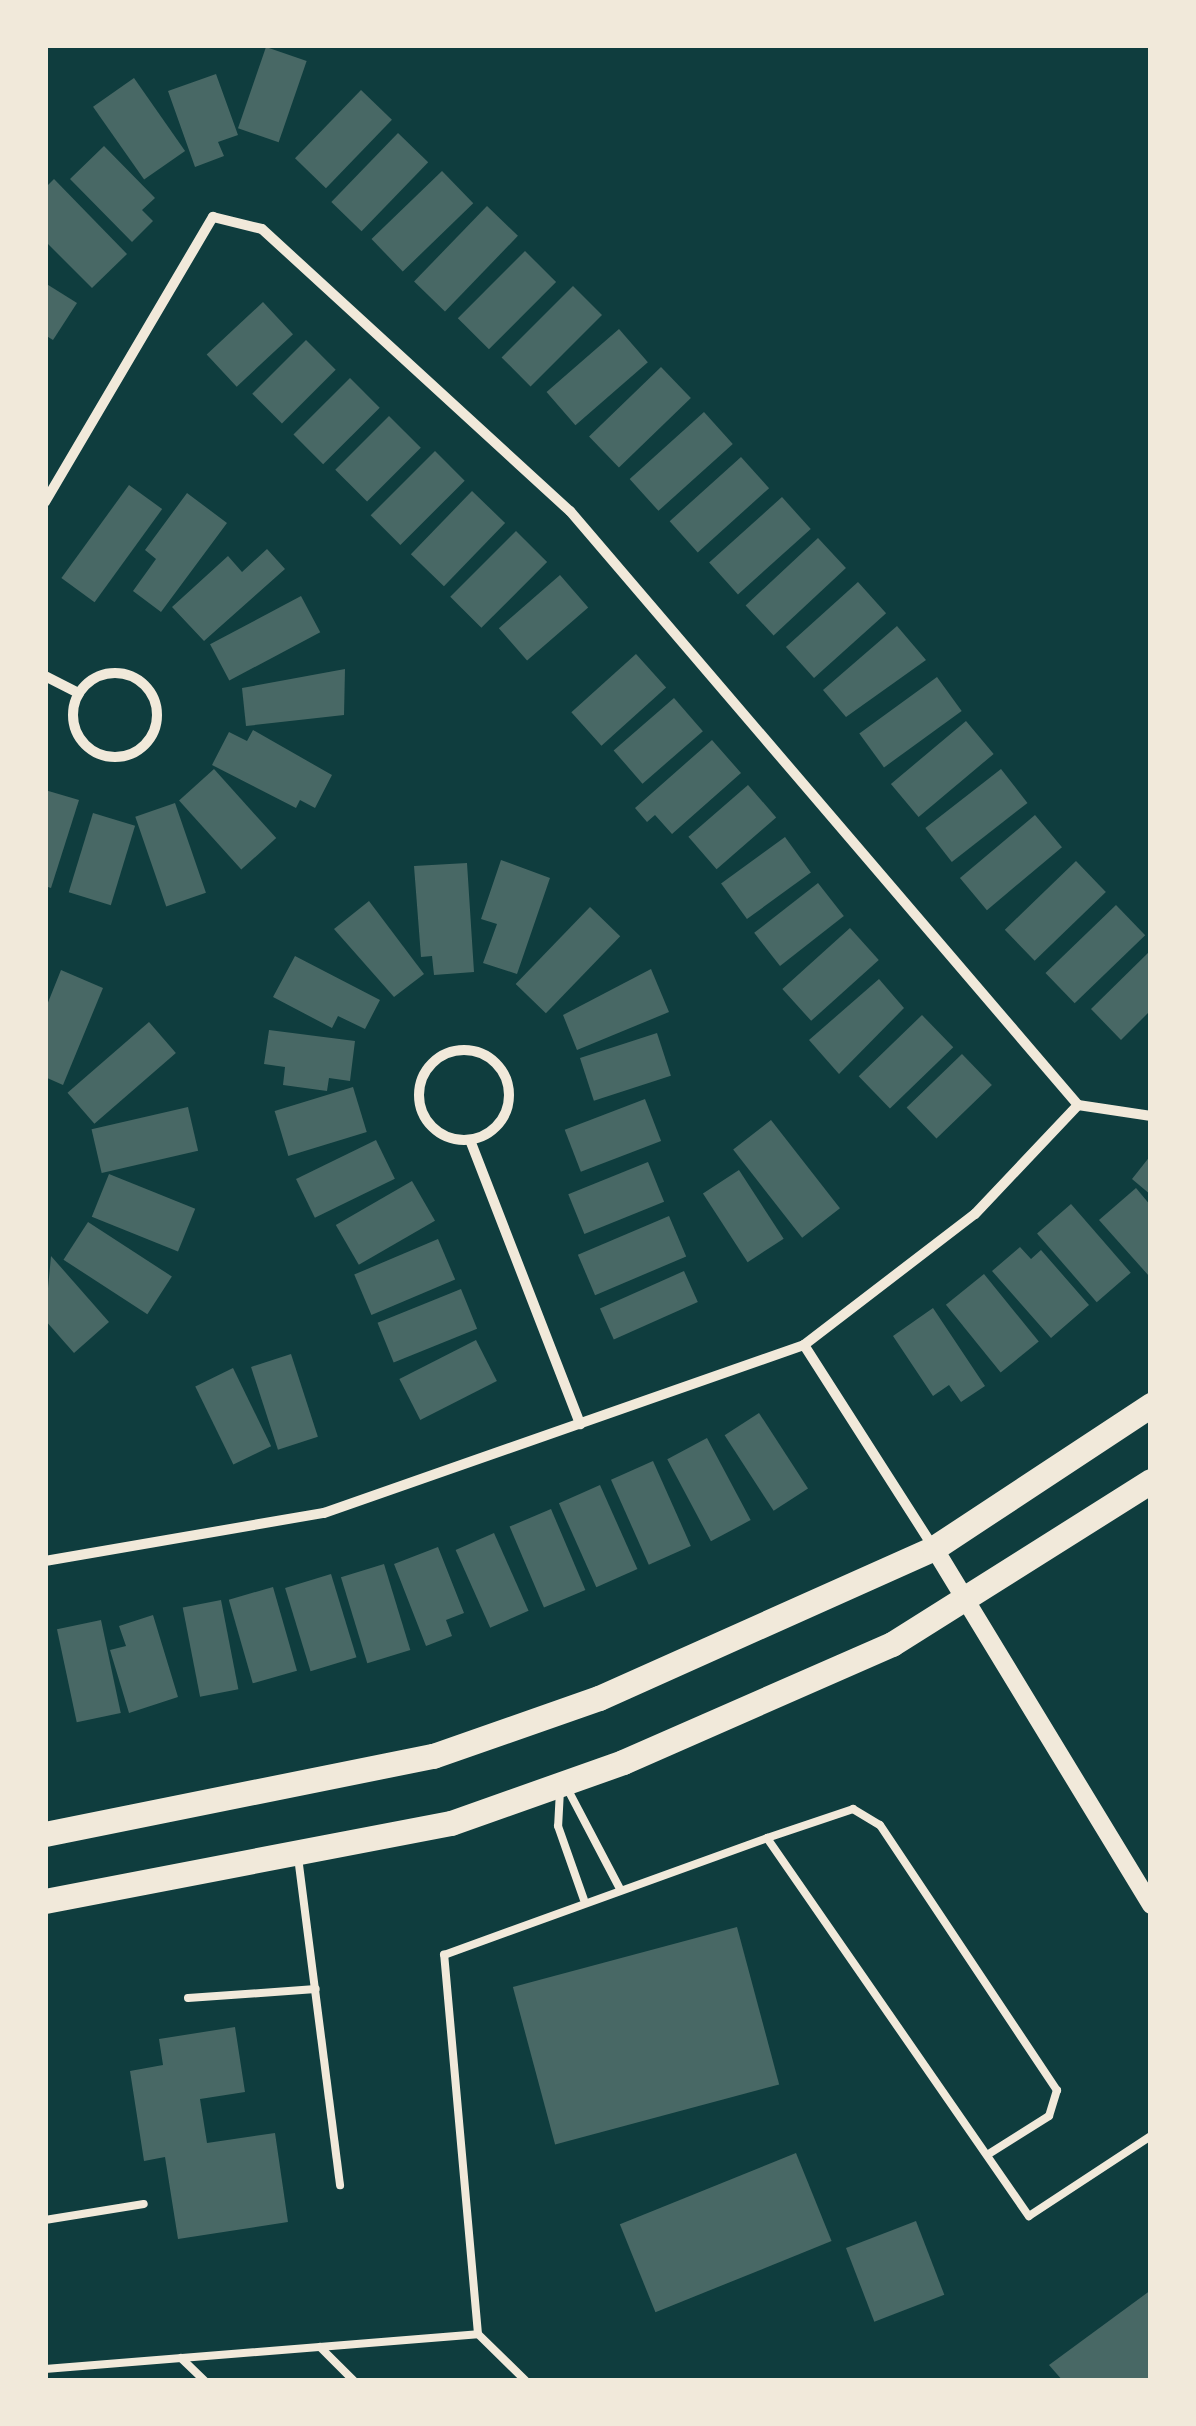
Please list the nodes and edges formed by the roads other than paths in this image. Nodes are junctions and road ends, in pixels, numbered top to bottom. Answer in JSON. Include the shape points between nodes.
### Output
{"nodes":[{"id":1,"x":45,"y":502,"type":"edge"},
{"id":2,"x":45,"y":676,"type":"edge"},
{"id":3,"x":79,"y":693,"type":"junction"},
{"id":4,"x":1078,"y":1105,"type":"junction"},
{"id":5,"x":1151,"y":1116,"type":"edge"},
{"id":6,"x":470,"y":1140,"type":"junction"},
{"id":7,"x":804,"y":1346,"type":"junction"},
{"id":8,"x":1151,"y":1405,"type":"edge"},
{"id":9,"x":580,"y":1424,"type":"junction"},
{"id":10,"x":1151,"y":1482,"type":"edge"},
{"id":11,"x":934,"y":1548,"type":"junction"},
{"id":12,"x":45,"y":1561,"type":"edge"},
{"id":13,"x":966,"y":1602,"type":"junction"},
{"id":14,"x":561,"y":1780,"type":"junction"},
{"id":15,"x":45,"y":1834,"type":"edge"},
{"id":16,"x":767,"y":1838,"type":"junction"},
{"id":17,"x":298,"y":1857,"type":"junction"},
{"id":18,"x":620,"y":1888,"type":"junction"},
{"id":19,"x":45,"y":1900,"type":"edge"},
{"id":20,"x":584,"y":1900,"type":"junction"},
{"id":21,"x":1151,"y":1905,"type":"edge"},
{"id":22,"x":316,"y":1989,"type":"junction"},
{"id":23,"x":188,"y":1998,"type":"dead end"},
{"id":24,"x":1151,"y":2136,"type":"edge"},
{"id":25,"x":987,"y":2155,"type":"junction"},
{"id":26,"x":340,"y":2185,"type":"dead end"},
{"id":27,"x":144,"y":2204,"type":"dead end"},
{"id":28,"x":45,"y":2220,"type":"edge"},
{"id":29,"x":478,"y":2334,"type":"junction"},
{"id":30,"x":320,"y":2347,"type":"junction"},
{"id":31,"x":182,"y":2358,"type":"junction"},
{"id":32,"x":45,"y":2369,"type":"edge"},
{"id":33,"x":205,"y":2381,"type":"edge"},
{"id":34,"x":354,"y":2381,"type":"edge"},
{"id":35,"x":526,"y":2381,"type":"edge"}],
"edges":[{"from":1,"to":4,"type":"street","via":[[213,217],[262,230],[570,511]]},
{"from":2,"to":3,"type":"street"},
{"from":3,"to":3,"type":"street","via":[[74,722],[88,748],[117,757],[152,736],[157,708],[132,676],[102,675]]},
{"from":4,"to":5,"type":"street"},
{"from":4,"to":7,"type":"street","via":[[975,1214]]},
{"from":6,"to":6,"type":"street","via":[[500,1122],[509,1088],[491,1058],[458,1049],[427,1067],[418,1101],[436,1131]]},
{"from":6,"to":9,"type":"street"},
{"from":7,"to":9,"type":"street"},
{"from":7,"to":11,"type":"street"},
{"from":8,"to":11,"type":"main road"},
{"from":9,"to":12,"type":"street","via":[[324,1514]]},
{"from":10,"to":13,"type":"main road"},
{"from":11,"to":13,"type":"street"},
{"from":11,"to":15,"type":"main road","via":[[745,1640],[433,1756]]},
{"from":13,"to":14,"type":"main road","via":[[772,1703]]},
{"from":13,"to":21,"type":"street"},
{"from":14,"to":17,"type":"main road","via":[[451,1823]]},
{"from":14,"to":18,"type":"lane","via":[[589,1815]]},
{"from":14,"to":20,"type":"lane","via":[[558,1826]]},
{"from":16,"to":18,"type":"lane"},
{"from":16,"to":25,"type":"lane"},
{"from":16,"to":25,"type":"lane","via":[[852,1809],[880,1825],[1057,2090],[1049,2116]]},
{"from":17,"to":19,"type":"main road"},
{"from":17,"to":22,"type":"lane"},
{"from":18,"to":20,"type":"lane"},
{"from":20,"to":29,"type":"lane","via":[[444,1955]]},
{"from":22,"to":23,"type":"lane"},
{"from":22,"to":26,"type":"lane"},
{"from":24,"to":25,"type":"lane","via":[[1029,2216]]},
{"from":27,"to":28,"type":"lane"},
{"from":29,"to":30,"type":"lane"},
{"from":29,"to":35,"type":"lane"},
{"from":30,"to":31,"type":"lane"},
{"from":30,"to":34,"type":"lane"},
{"from":31,"to":32,"type":"lane"},
{"from":31,"to":33,"type":"lane"}]}
